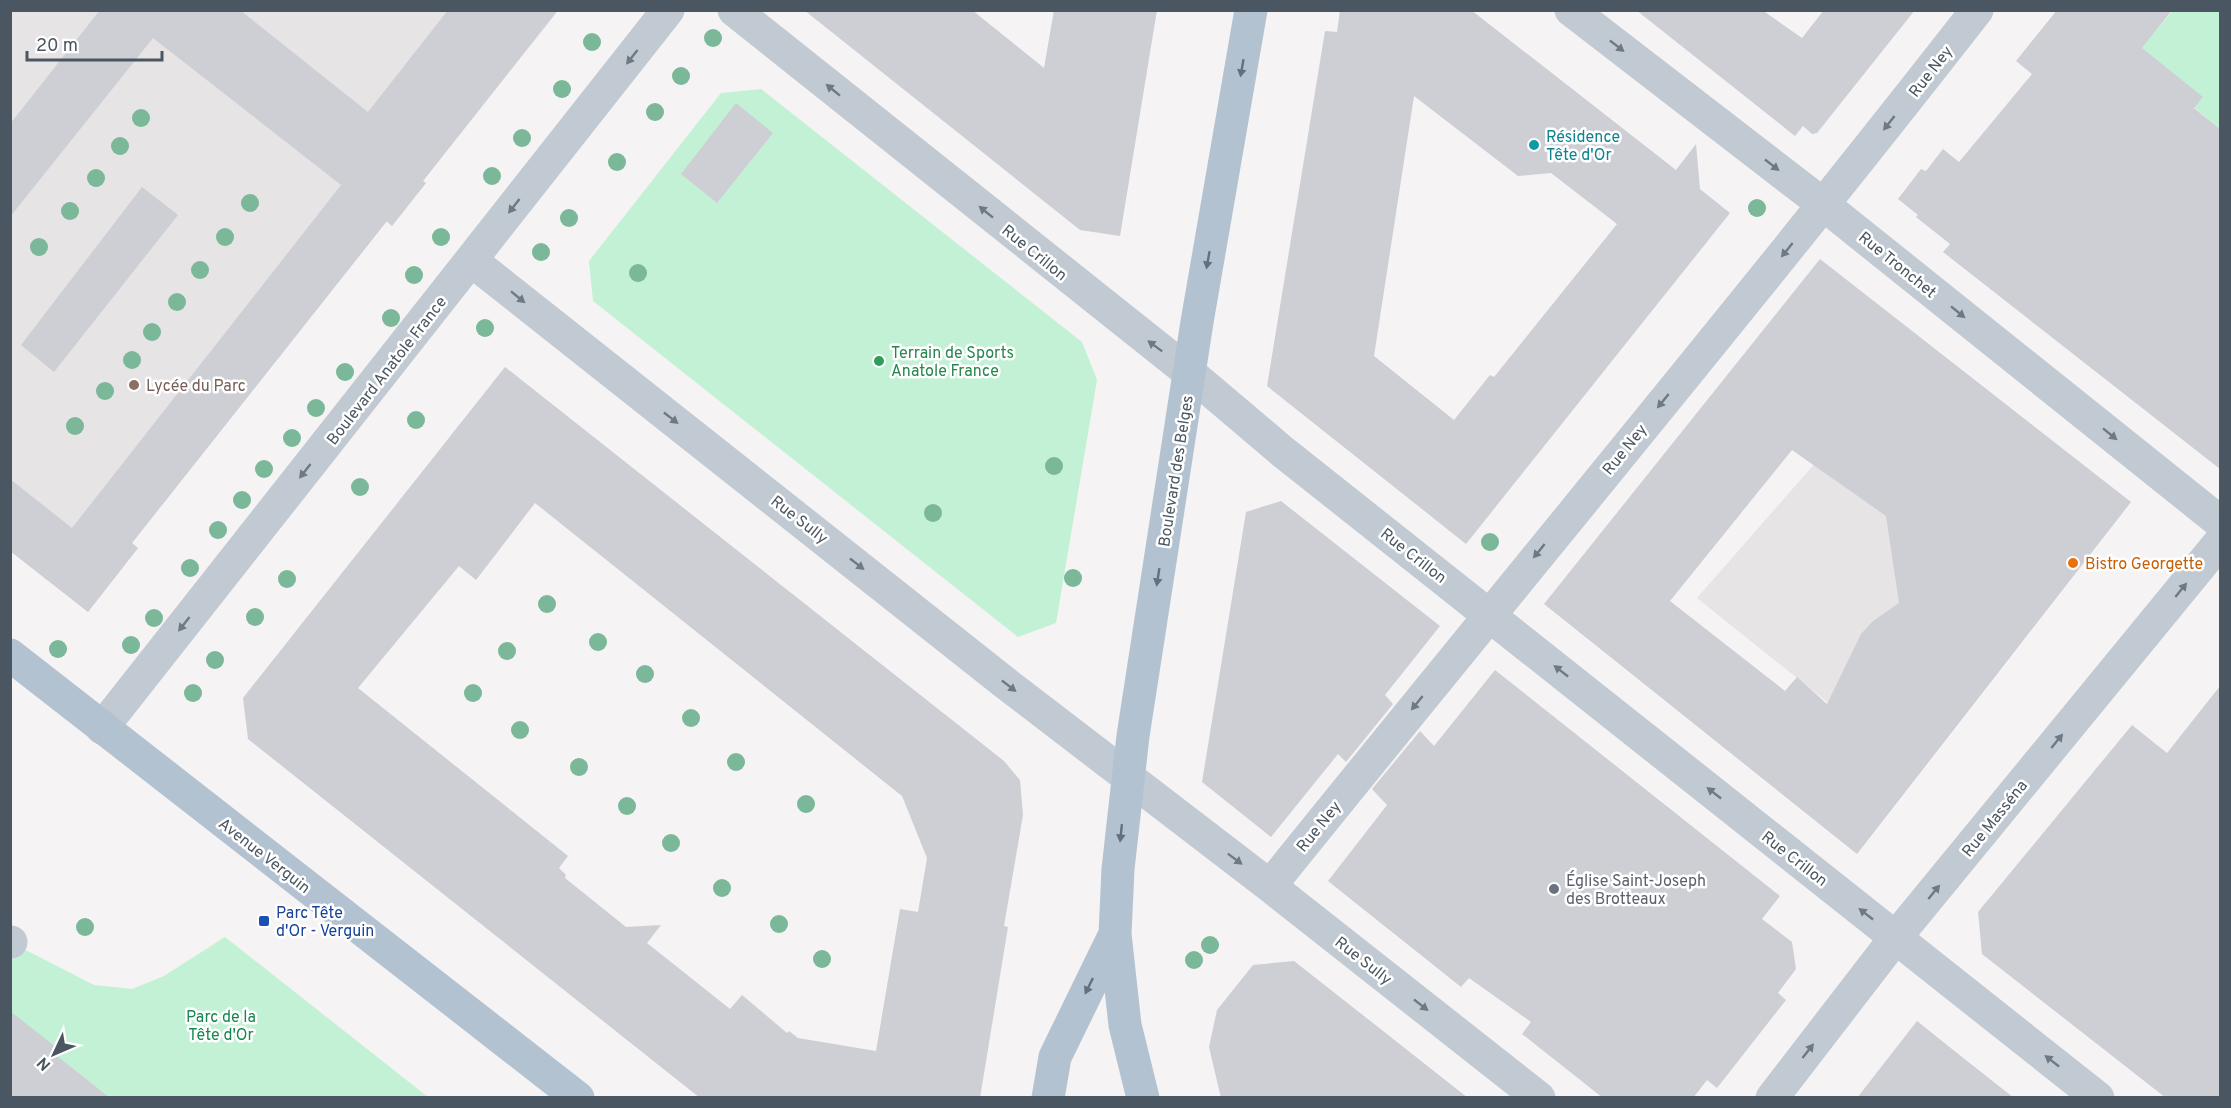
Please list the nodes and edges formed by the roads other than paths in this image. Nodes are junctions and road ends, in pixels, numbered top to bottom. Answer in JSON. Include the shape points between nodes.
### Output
{"nodes":[{"id":1,"x":668,"y":10,"type":"edge"},
{"id":2,"x":734,"y":10,"type":"edge"},
{"id":3,"x":1251,"y":10,"type":"edge"},
{"id":4,"x":1571,"y":10,"type":"edge"},
{"id":5,"x":1977,"y":10,"type":"edge"},
{"id":6,"x":1824,"y":205,"type":"junction"},
{"id":7,"x":472,"y":261,"type":"junction"},
{"id":8,"x":1191,"y":374,"type":"junction"},
{"id":9,"x":2220,"y":522,"type":"edge"},
{"id":10,"x":2220,"y":542,"type":"edge"},
{"id":11,"x":1489,"y":614,"type":"junction"},
{"id":12,"x":10,"y":655,"type":"edge"},
{"id":13,"x":102,"y":728,"type":"junction"},
{"id":14,"x":1128,"y":778,"type":"junction"},
{"id":15,"x":1270,"y":886,"type":"junction"},
{"id":16,"x":1115,"y":934,"type":"junction"},
{"id":17,"x":1896,"y":937,"type":"junction"},
{"id":18,"x":578,"y":1098,"type":"edge"},
{"id":19,"x":1048,"y":1098,"type":"edge"},
{"id":20,"x":1143,"y":1098,"type":"edge"},
{"id":21,"x":1539,"y":1098,"type":"edge"},
{"id":22,"x":1772,"y":1098,"type":"edge"},
{"id":23,"x":2098,"y":1098,"type":"edge"}],
"edges":[{"from":1,"to":7,"type":"street","name":"Boulevard Anatole France","one_way":true},
{"from":8,"to":2,"type":"street","name":"Rue Crillon","one_way":true},
{"from":3,"to":8,"type":"main road","name":"Boulevard des Belges","one_way":true},
{"from":4,"to":6,"type":"street","name":"Rue Tronchet","one_way":true},
{"from":5,"to":6,"type":"street","name":"Rue Ney","one_way":true},
{"from":6,"to":9,"type":"street","name":"Rue Tronchet","one_way":true},
{"from":6,"to":11,"type":"street","name":"Rue Ney","one_way":true},
{"from":7,"to":13,"type":"street","name":"Boulevard Anatole France","one_way":true},
{"from":7,"to":14,"type":"street","name":"Rue Sully","one_way":true},
{"from":8,"to":11,"type":"street","name":"Rue Crillon"},
{"from":8,"to":14,"type":"main road","name":"Boulevard des Belges","one_way":true},
{"from":17,"to":10,"type":"street","name":"Rue Masséna","one_way":true},
{"from":11,"to":15,"type":"street","name":"Rue Ney","one_way":true},
{"from":17,"to":11,"type":"street","name":"Rue Crillon","one_way":true},
{"from":12,"to":13,"type":"main road","name":"Avenue Verguin"},
{"from":13,"to":18,"type":"main road","name":"Avenue Verguin"},
{"from":14,"to":15,"type":"street","name":"Rue Sully","one_way":true},
{"from":14,"to":16,"type":"main road","name":"Boulevard des Belges","one_way":true},
{"from":15,"to":21,"type":"street","name":"Rue Sully","one_way":true},
{"from":16,"to":19,"type":"main road","name":"Boulevard des Belges","one_way":true,"via":[[1055,1057]]},
{"from":16,"to":20,"type":"main road","name":"Boulevard des Belges","via":[[1125,1025]]},
{"from":22,"to":17,"type":"street","name":"Rue Masséna","one_way":true},
{"from":23,"to":17,"type":"street","name":"Rue Crillon","one_way":true}]}
